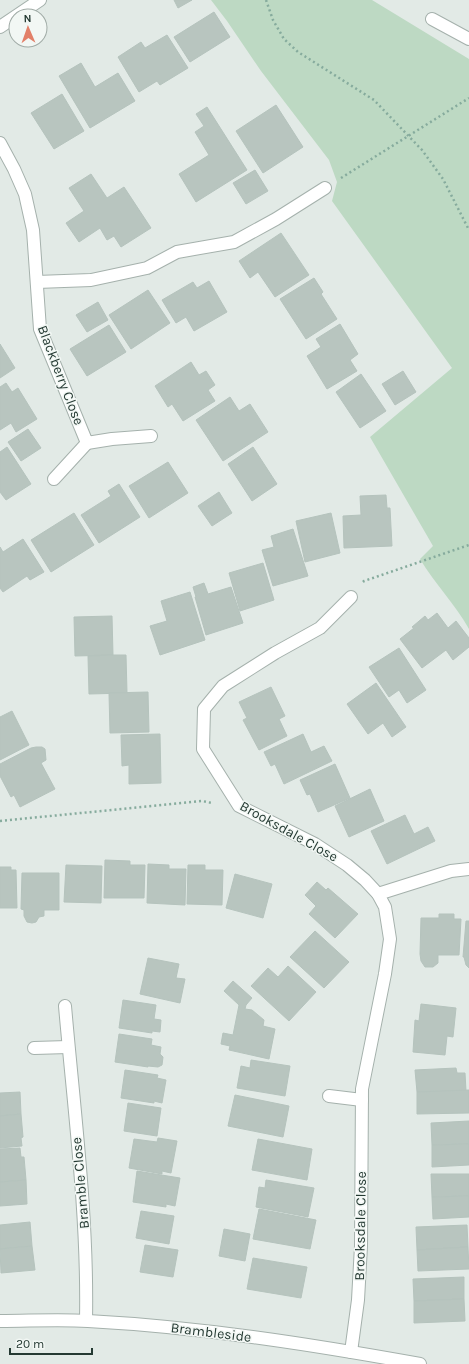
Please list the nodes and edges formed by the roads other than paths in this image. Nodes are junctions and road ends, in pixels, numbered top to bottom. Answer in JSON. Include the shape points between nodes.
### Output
{"nodes":[{"id":1,"x":40,"y":0,"type":"edge"},
{"id":2,"x":432,"y":19,"type":"dead end"},
{"id":3,"x":0,"y":27,"type":"edge"},
{"id":4,"x":469,"y":39,"type":"edge"},
{"id":5,"x":0,"y":143,"type":"edge"},
{"id":6,"x":325,"y":188,"type":"road end"},
{"id":7,"x":37,"y":282,"type":"junction"},
{"id":8,"x":151,"y":436,"type":"dead end"},
{"id":9,"x":87,"y":443,"type":"junction"},
{"id":10,"x":54,"y":479,"type":"dead end"},
{"id":11,"x":351,"y":597,"type":"road end"},
{"id":12,"x":469,"y":869,"type":"edge"},
{"id":13,"x":378,"y":894,"type":"junction"},
{"id":14,"x":65,"y":1006,"type":"dead end"},
{"id":15,"x":68,"y":1047,"type":"junction"},
{"id":16,"x":34,"y":1048,"type":"dead end"},
{"id":17,"x":329,"y":1096,"type":"dead end"},
{"id":18,"x":362,"y":1100,"type":"junction"},
{"id":19,"x":86,"y":1320,"type":"junction"},
{"id":20,"x":0,"y":1321,"type":"edge"},
{"id":21,"x":351,"y":1352,"type":"junction"},
{"id":22,"x":420,"y":1364,"type":"edge"}],
"edges":[{"from":1,"to":3,"type":"street"},
{"from":2,"to":4,"type":"street"},
{"from":5,"to":7,"type":"street","name":"Blackberry Close","via":[[25,194],[33,230]]},
{"from":6,"to":7,"type":"street","via":[[234,242],[177,252],[147,268],[91,280]]},
{"from":7,"to":9,"type":"street","name":"Blackberry Close","via":[[40,329]]},
{"from":8,"to":9,"type":"street","name":"Blackberry Close"},
{"from":9,"to":10,"type":"street","name":"Blackberry Close"},
{"from":11,"to":13,"type":"street","name":"Brooksdale Close","via":[[320,628],[223,686],[204,709],[203,749],[239,806],[315,844],[348,865]]},
{"from":12,"to":13,"type":"street","via":[[451,871]]},
{"from":13,"to":18,"type":"street","name":"Brooksdale Close","via":[[385,907],[390,939]]},
{"from":14,"to":15,"type":"street","name":"Bramble Close"},
{"from":15,"to":16,"type":"street"},
{"from":15,"to":19,"type":"street","name":"Bramble Close","via":[[87,1272]]},
{"from":17,"to":18,"type":"street"},
{"from":18,"to":21,"type":"street","name":"Brooksdale Close","via":[[361,1246],[358,1300]]},
{"from":19,"to":20,"type":"street","name":"Brambleside"},
{"from":19,"to":21,"type":"street","name":"Brambleside","via":[[196,1329]]},
{"from":21,"to":22,"type":"street","name":"Brambleside"}]}
